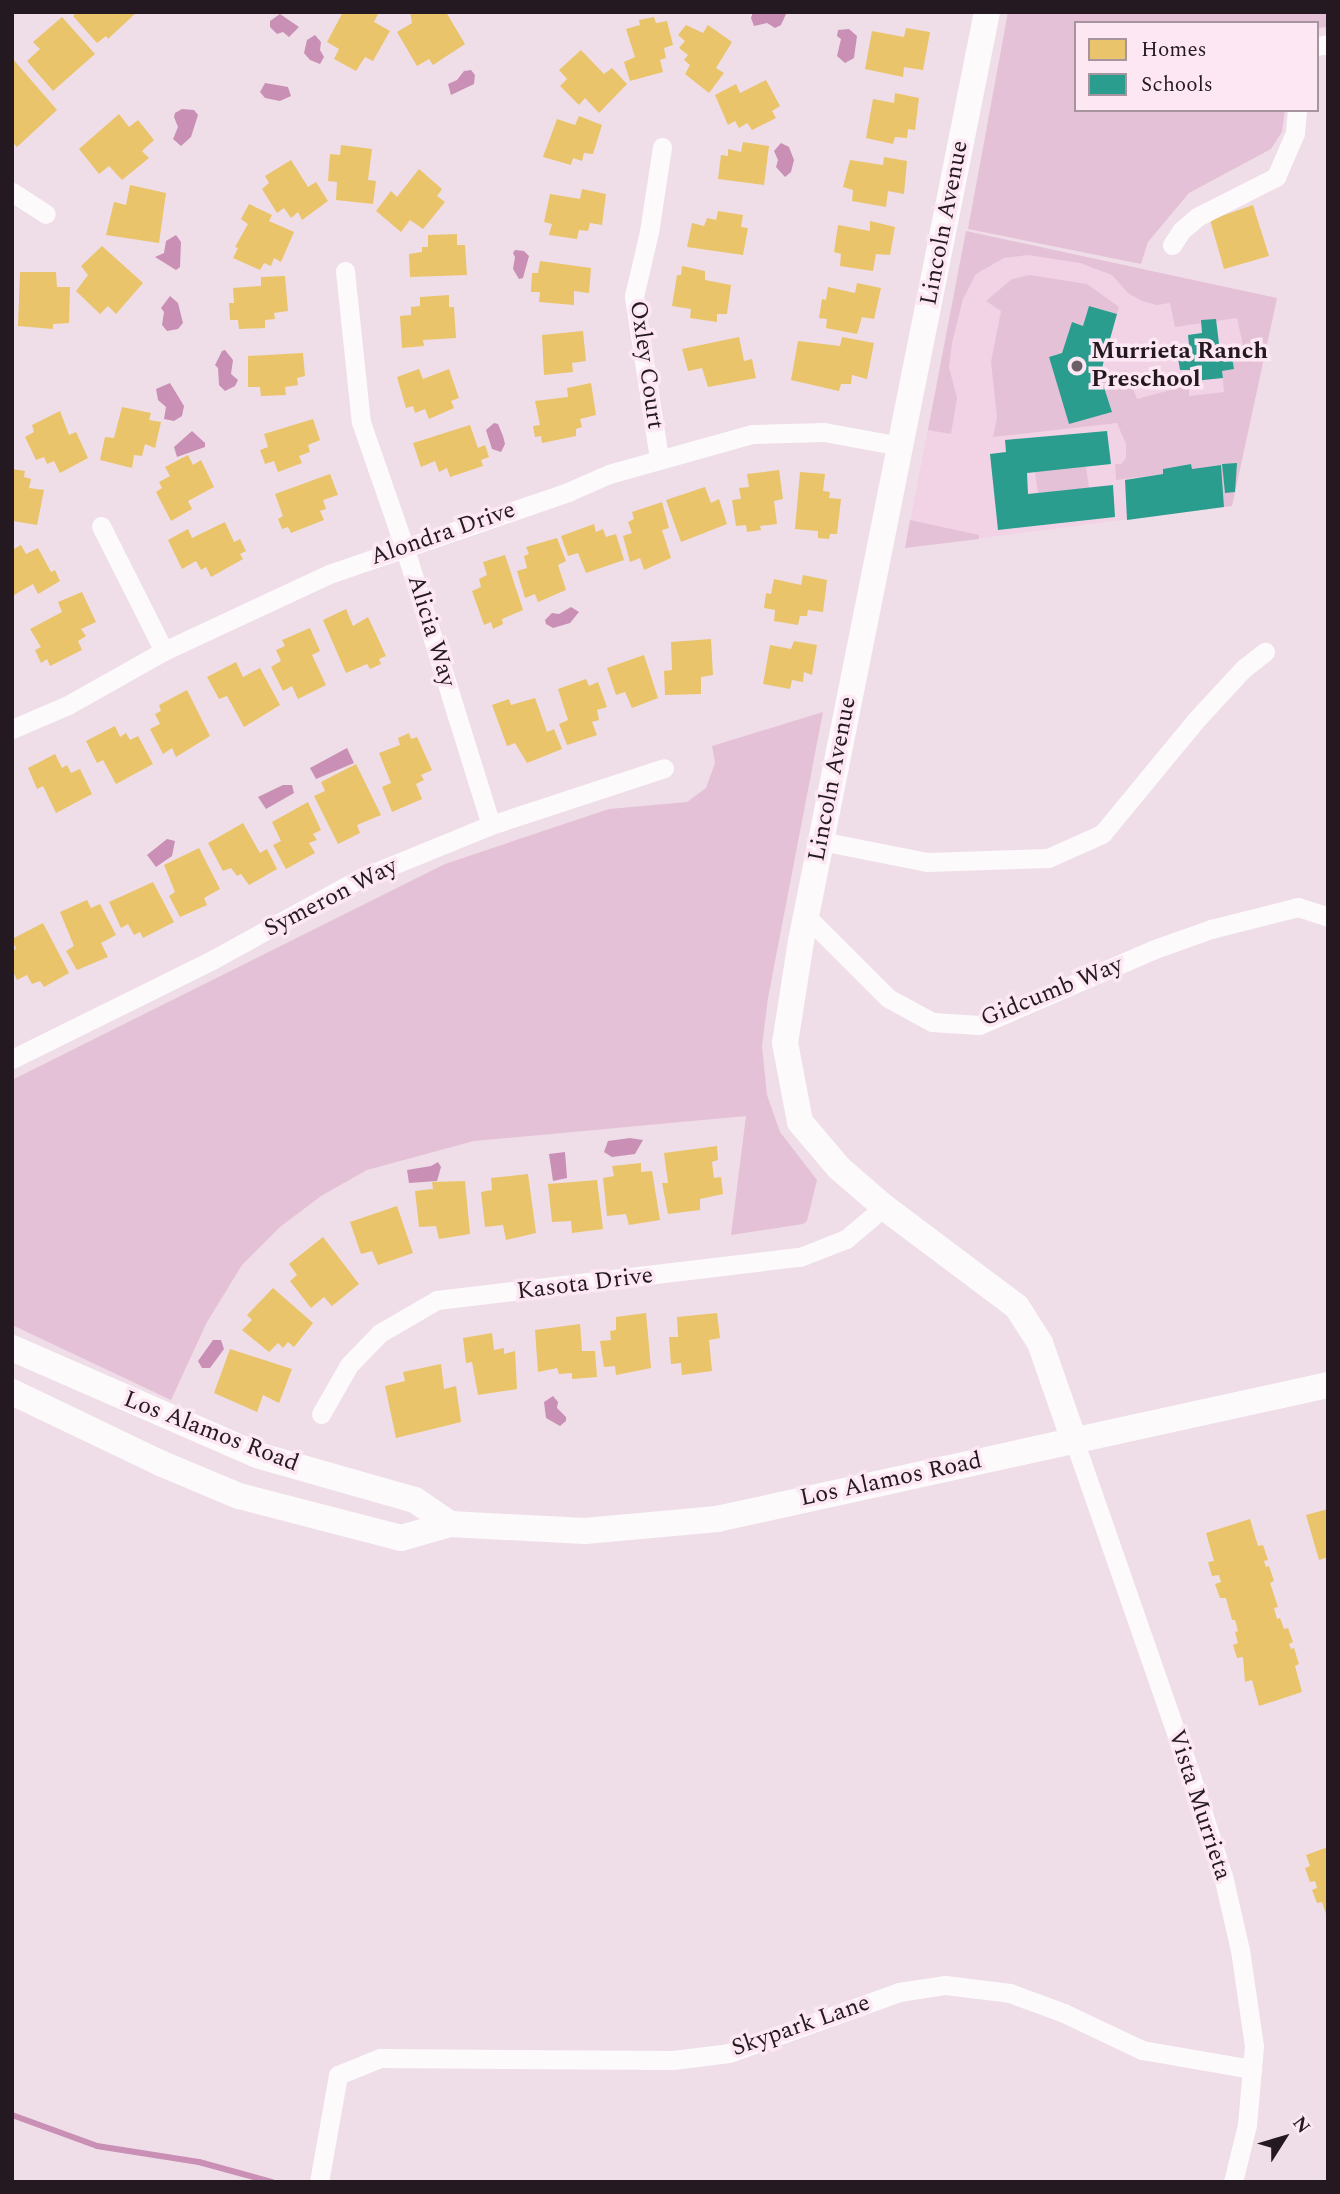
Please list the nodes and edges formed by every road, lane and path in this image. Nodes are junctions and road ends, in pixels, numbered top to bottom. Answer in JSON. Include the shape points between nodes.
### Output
{"nodes":[{"id":1,"x":987,"y":12,"type":"edge"},
{"id":2,"x":1297,"y":112,"type":"edge"},
{"id":3,"x":662,"y":147,"type":"dead end"},
{"id":4,"x":12,"y":192,"type":"edge"},
{"id":5,"x":46,"y":214,"type":"dead end"},
{"id":6,"x":1172,"y":245,"type":"dead end"},
{"id":7,"x":345,"y":271,"type":"dead end"},
{"id":8,"x":900,"y":446,"type":"junction"},
{"id":9,"x":659,"y":458,"type":"junction"},
{"id":10,"x":101,"y":526,"type":"dead end"},
{"id":11,"x":404,"y":546,"type":"junction"},
{"id":12,"x":164,"y":651,"type":"junction"},
{"id":13,"x":1265,"y":652,"type":"dead end"},
{"id":14,"x":12,"y":729,"type":"edge"},
{"id":15,"x":664,"y":768,"type":"dead end"},
{"id":16,"x":491,"y":825,"type":"junction"},
{"id":17,"x":821,"y":841,"type":"junction"},
{"id":18,"x":806,"y":916,"type":"junction"},
{"id":19,"x":1328,"y":917,"type":"edge"},
{"id":20,"x":12,"y":1059,"type":"edge"},
{"id":21,"x":884,"y":1207,"type":"junction"},
{"id":22,"x":12,"y":1348,"type":"edge"},
{"id":23,"x":1328,"y":1385,"type":"edge"},
{"id":24,"x":12,"y":1392,"type":"edge"},
{"id":25,"x":321,"y":1414,"type":"dead end"},
{"id":26,"x":1074,"y":1440,"type":"junction"},
{"id":27,"x":450,"y":1524,"type":"junction"},
{"id":28,"x":1252,"y":2069,"type":"junction"},
{"id":29,"x":318,"y":2182,"type":"edge"},
{"id":30,"x":1233,"y":2182,"type":"edge"}],
"edges":[{"from":1,"to":8,"type":"main road","name":"Lincoln Avenue"},
{"from":2,"to":6,"type":"street","via":[[1295,133],[1276,177],[1197,216]]},
{"from":3,"to":9,"type":"street","name":"Oxley Court","via":[[635,296]]},
{"from":4,"to":5,"type":"street"},
{"from":7,"to":11,"type":"street","name":"Alicia Way","via":[[361,422]]},
{"from":8,"to":9,"type":"street","name":"Alondra Drive","via":[[824,432],[752,434]]},
{"from":8,"to":17,"type":"main road","name":"Lincoln Avenue"},
{"from":9,"to":11,"type":"street","name":"Alondra Drive"},
{"from":10,"to":12,"type":"street"},
{"from":11,"to":12,"type":"street","name":"Alondra Drive","via":[[329,574]]},
{"from":11,"to":16,"type":"street","name":"Alicia Way"},
{"from":12,"to":14,"type":"street","name":"Alondra Drive","via":[[68,705]]},
{"from":13,"to":17,"type":"street","via":[[1195,721],[1102,834],[1048,858],[927,862]]},
{"from":15,"to":16,"type":"street","name":"Symeron Way"},
{"from":16,"to":20,"type":"street","name":"Symeron Way","via":[[361,878],[214,959]]},
{"from":17,"to":18,"type":"main road","name":"Lincoln Avenue"},
{"from":18,"to":19,"type":"street","name":"Gidcumb Way","via":[[888,998],[932,1022],[979,1026],[1211,929],[1298,907]]},
{"from":18,"to":21,"type":"main road","name":"Lincoln Avenue","via":[[785,1043],[800,1122],[839,1168]]},
{"from":21,"to":25,"type":"street","name":"Kasota Drive","via":[[846,1239],[800,1257],[437,1300],[380,1333],[349,1365]]},
{"from":21,"to":26,"type":"main road","name":"Lincoln Avenue","via":[[1017,1307],[1040,1343]]},
{"from":22,"to":27,"type":"main road","name":"Los Alamos Road","via":[[257,1455],[415,1500]]},
{"from":23,"to":26,"type":"main road","name":"Los Alamos Road"},
{"from":24,"to":27,"type":"main road","name":"Los Alamos Road","via":[[239,1496],[401,1538]]},
{"from":26,"to":27,"type":"main road","name":"Los Alamos Road","via":[[718,1519],[585,1531]]},
{"from":26,"to":28,"type":"street","name":"Vista Murrieta","via":[[1223,1876],[1240,1950],[1254,2046]]},
{"from":28,"to":29,"type":"street","name":"Skypark Lane","via":[[1142,2050],[1010,1993],[945,1985],[899,1992],[729,2053],[673,2060],[380,2058],[338,2075]]},
{"from":28,"to":30,"type":"street","name":"Vista Murrieta","via":[[1247,2125]]}]}
